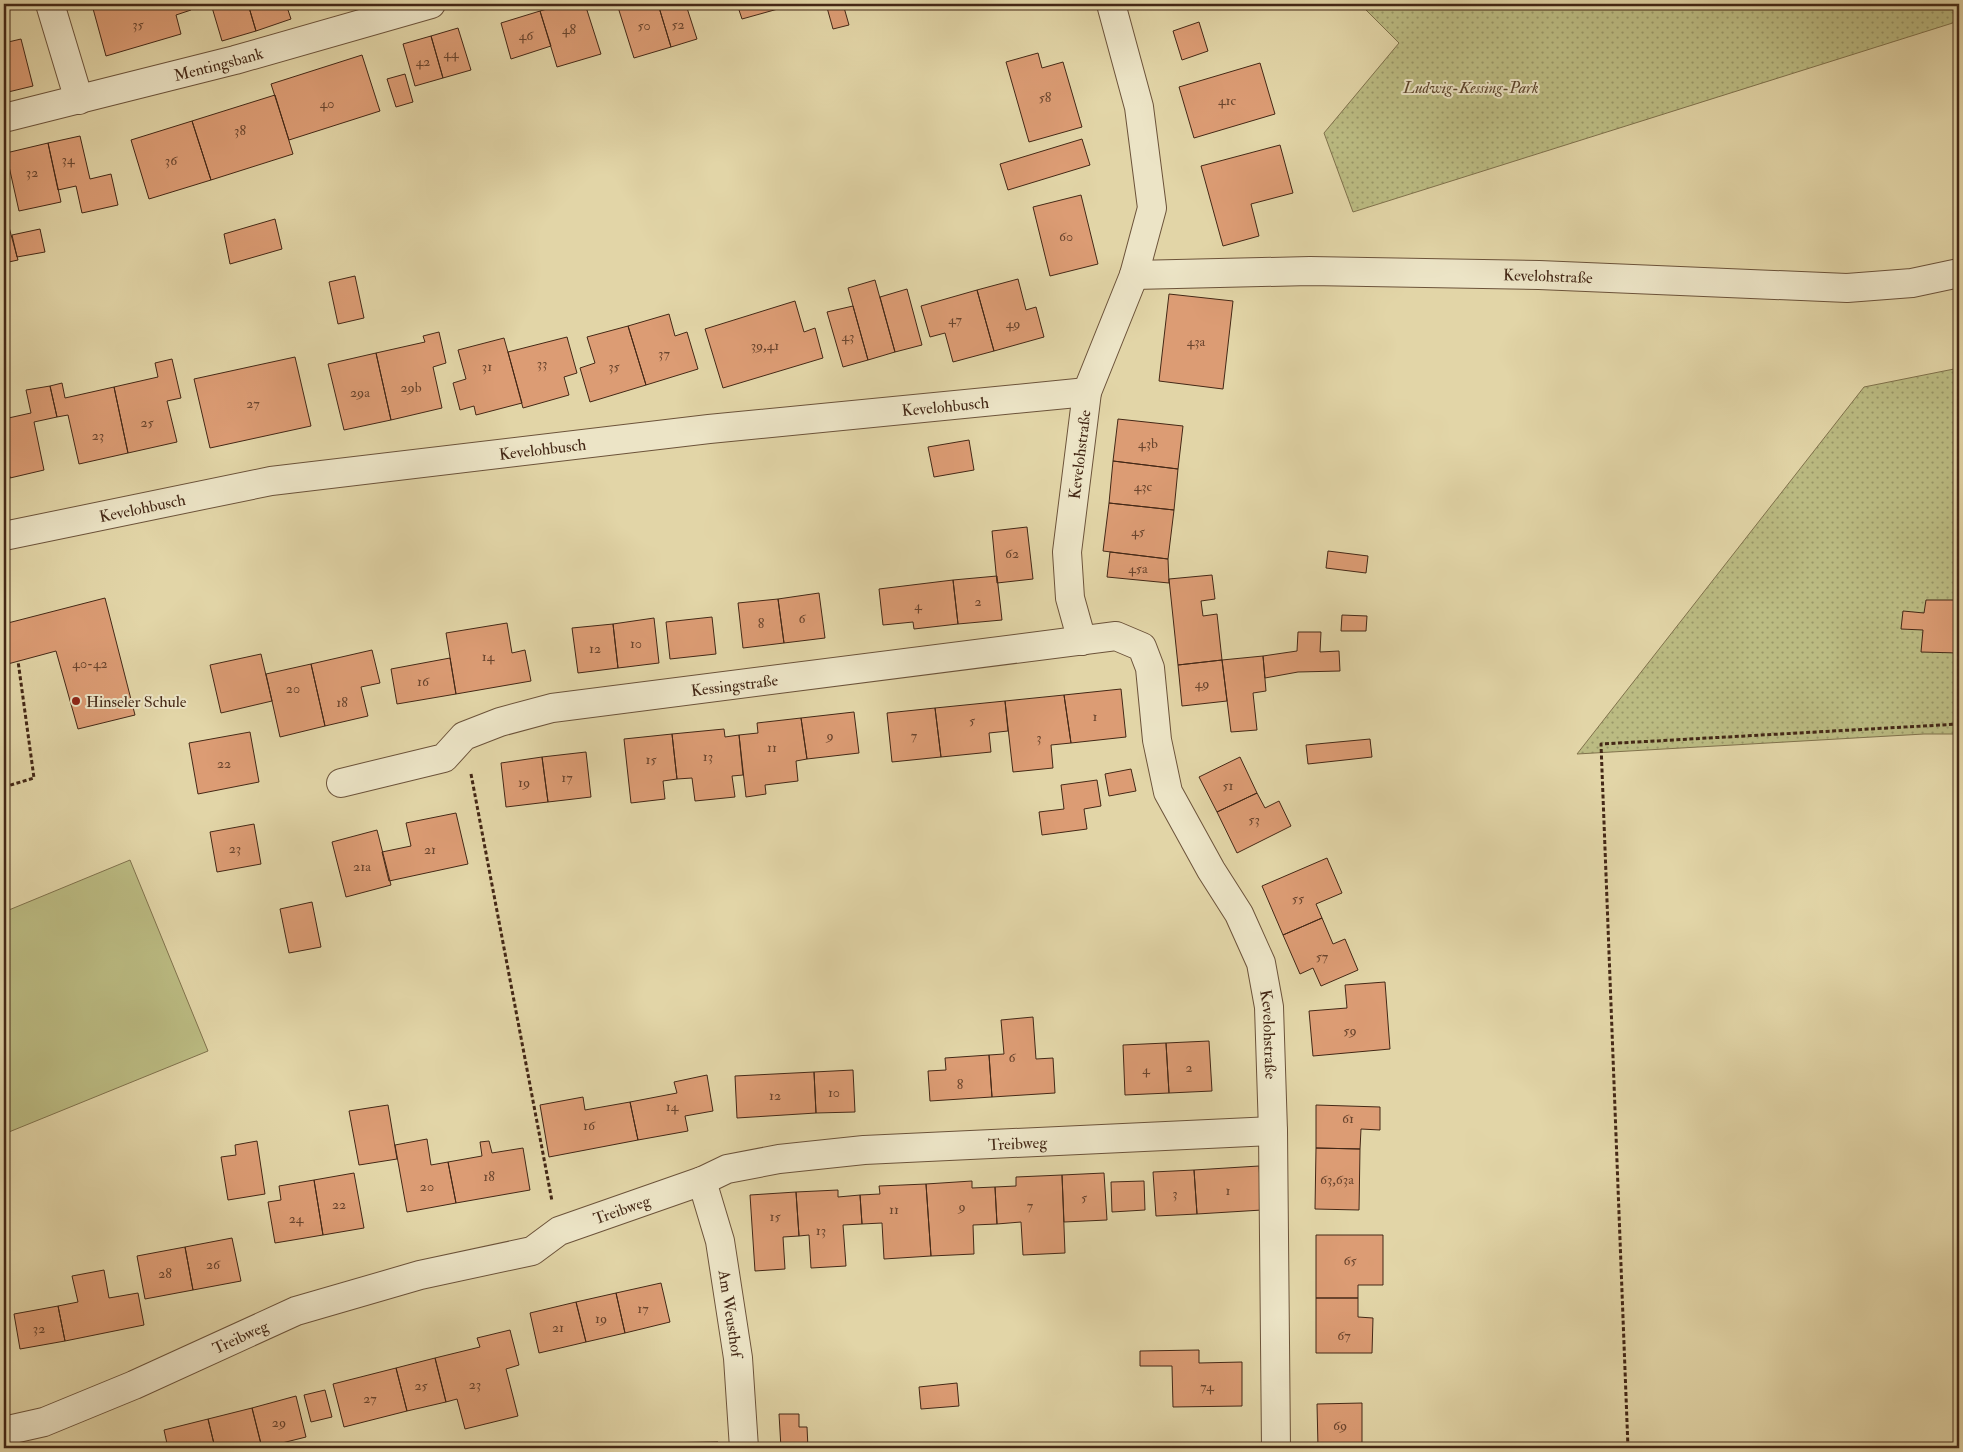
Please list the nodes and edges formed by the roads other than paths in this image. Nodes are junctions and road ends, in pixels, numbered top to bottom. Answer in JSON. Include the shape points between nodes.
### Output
{"nodes":[{"id":1,"x":50,"y":4,"type":"edge"},
{"id":2,"x":431,"y":4,"type":"edge"},
{"id":3,"x":1110,"y":4,"type":"edge"},
{"id":4,"x":79,"y":100,"type":"junction"},
{"id":5,"x":4,"y":118,"type":"edge"},
{"id":6,"x":1959,"y":273,"type":"edge"},
{"id":7,"x":1134,"y":275,"type":"junction"},
{"id":8,"x":1087,"y":392,"type":"junction"},
{"id":9,"x":4,"y":536,"type":"edge"},
{"id":10,"x":1082,"y":641,"type":"junction"},
{"id":11,"x":1142,"y":647,"type":"joint"},
{"id":12,"x":341,"y":782,"type":"dead end"},
{"id":13,"x":1273,"y":1131,"type":"junction"},
{"id":14,"x":702,"y":1181,"type":"junction"},
{"id":15,"x":4,"y":1431,"type":"edge"},
{"id":16,"x":744,"y":1448,"type":"edge"},
{"id":17,"x":1276,"y":1448,"type":"edge"}],
"edges":[{"from":1,"to":4,"type":"street"},
{"from":2,"to":4,"type":"street","name":"Mentingsbank"},
{"from":3,"to":7,"type":"street","name":"Kevelohstraße","via":[[1139,107],[1152,208]]},
{"from":4,"to":5,"type":"street","name":"Mentingsbank"},
{"from":6,"to":7,"type":"street","name":"Kevelohstraße","via":[[1912,283],[1847,288],[1310,271]]},
{"from":7,"to":8,"type":"street","name":"Kevelohstraße"},
{"from":8,"to":9,"type":"street","name":"Kevelohbusch","via":[[709,429],[271,480]]},
{"from":8,"to":10,"type":"street","name":"Kevelohstraße","via":[[1066,552],[1070,598]]},
{"from":10,"to":11,"type":"street","name":"Kessingstraße","via":[[1116,636]]},
{"from":10,"to":12,"type":"street","name":"Kessingstraße","via":[[552,708],[464,736],[444,758]]},
{"from":11,"to":13,"type":"street","name":"Kevelohstraße","via":[[1150,668],[1157,740],[1168,792],[1239,914],[1261,963],[1269,1007]]},
{"from":13,"to":14,"type":"street","name":"Treibweg","via":[[864,1150],[770,1160],[727,1169]]},
{"from":13,"to":17,"type":"street","name":"Kevelohstraße"},
{"from":14,"to":15,"type":"street","name":"Treibweg","via":[[559,1230],[532,1251],[420,1275],[296,1311],[44,1422]]},
{"from":14,"to":16,"type":"street","name":"Am Weusthof","via":[[720,1242],[738,1358]]}]}
